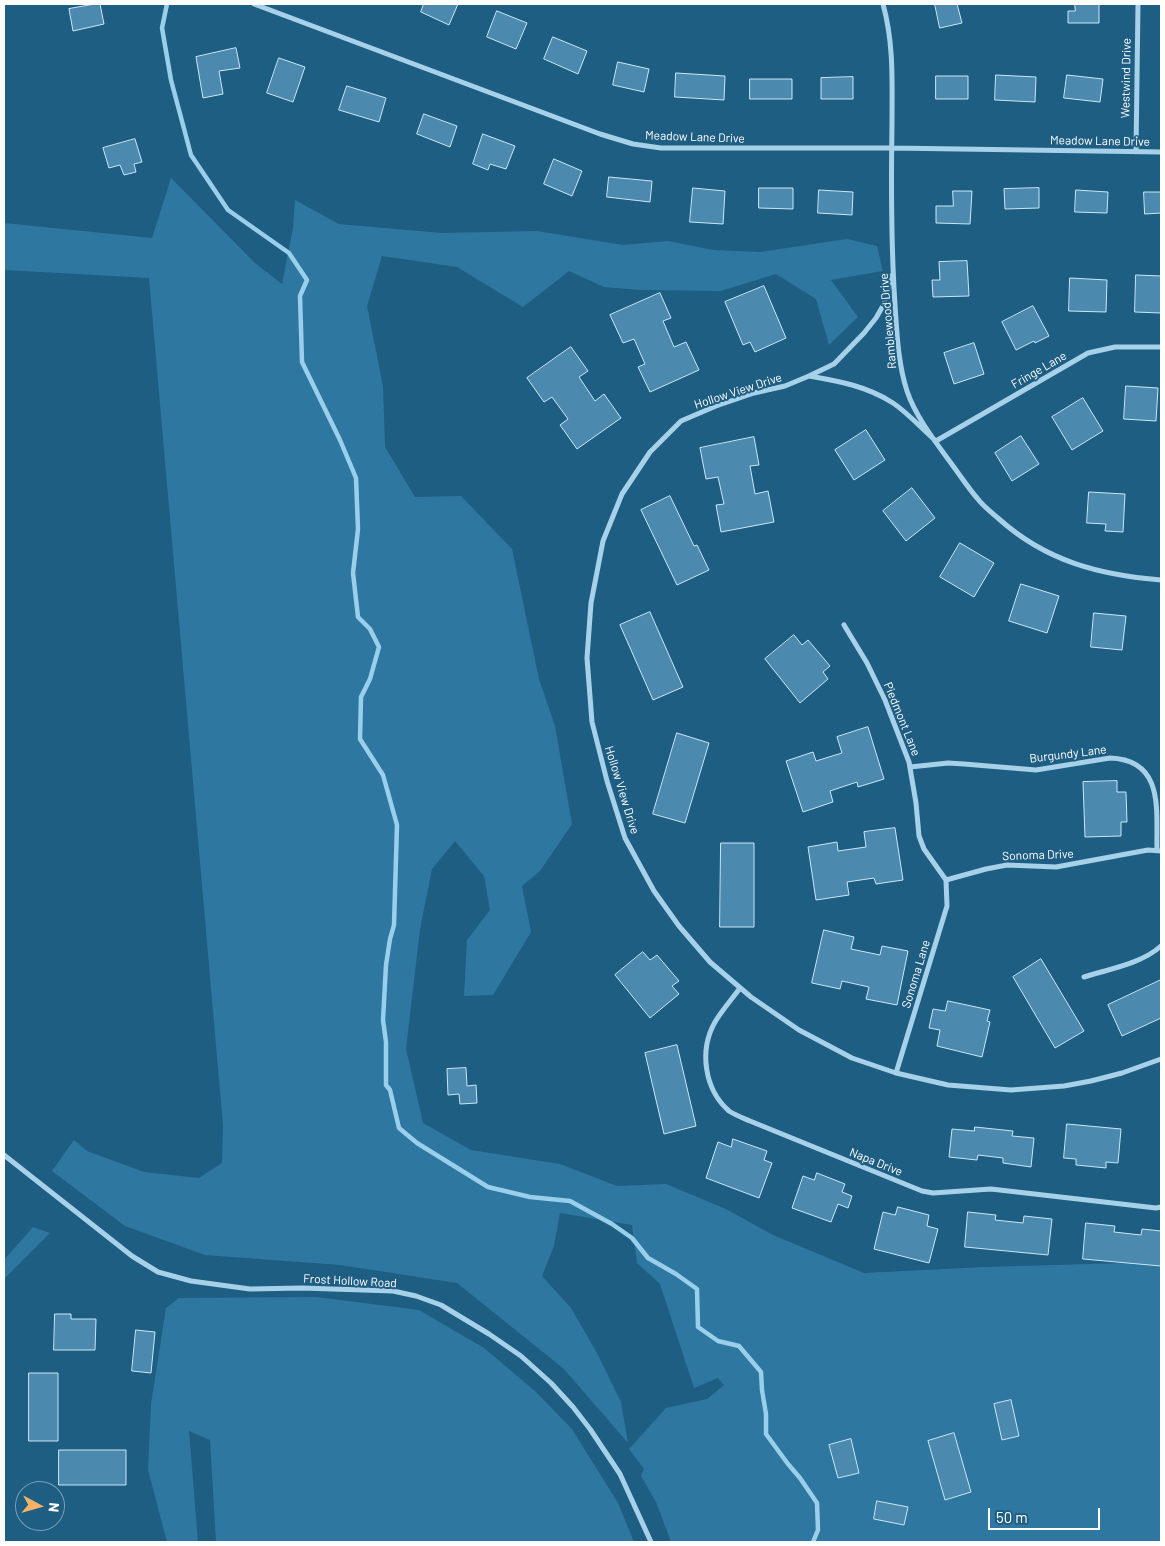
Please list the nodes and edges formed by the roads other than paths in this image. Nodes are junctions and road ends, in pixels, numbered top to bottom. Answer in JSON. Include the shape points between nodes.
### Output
{"nodes":[{"id":1,"x":254,"y":4,"type":"edge"},
{"id":2,"x":883,"y":4,"type":"edge"},
{"id":3,"x":1138,"y":4,"type":"edge"},
{"id":4,"x":891,"y":148,"type":"junction"},
{"id":5,"x":1136,"y":152,"type":"junction"},
{"id":6,"x":1161,"y":152,"type":"edge"},
{"id":7,"x":892,"y":270,"type":"junction"},
{"id":8,"x":1161,"y":347,"type":"edge"},
{"id":9,"x":809,"y":376,"type":"junction"},
{"id":10,"x":936,"y":441,"type":"junction"},
{"id":11,"x":1161,"y":580,"type":"edge"},
{"id":12,"x":844,"y":625,"type":"dead end"},
{"id":13,"x":910,"y":766,"type":"junction"},
{"id":14,"x":1159,"y":850,"type":"edge"},
{"id":15,"x":946,"y":880,"type":"junction"},
{"id":16,"x":1161,"y":946,"type":"edge"},
{"id":17,"x":1084,"y":977,"type":"dead end"},
{"id":18,"x":740,"y":988,"type":"junction"},
{"id":19,"x":1161,"y":1059,"type":"edge"},
{"id":20,"x":896,"y":1073,"type":"junction"},
{"id":21,"x":4,"y":1155,"type":"edge"},
{"id":22,"x":1161,"y":1207,"type":"edge"},
{"id":23,"x":651,"y":1542,"type":"edge"}],
"edges":[{"from":1,"to":4,"type":"street","name":"Meadow Lane Drive","via":[[634,144],[661,148]]},
{"from":2,"to":4,"type":"street","name":"Ramblewood Drive","via":[[893,60]]},
{"from":3,"to":5,"type":"street","name":"Westwind Drive"},
{"from":4,"to":5,"type":"street","name":"Meadow Lane Drive"},
{"from":4,"to":7,"type":"street","name":"Ramblewood Drive"},
{"from":5,"to":6,"type":"street","name":"Meadow Lane Drive"},
{"from":7,"to":9,"type":"street","name":"Hollow View Drive","via":[[884,304],[876,318],[834,364]]},
{"from":7,"to":10,"type":"street","name":"Ramblewood Drive","via":[[896,334],[907,392]]},
{"from":8,"to":10,"type":"street","name":"Fringe Lane","via":[[1115,347],[1088,353]]},
{"from":9,"to":10,"type":"street","via":[[855,385],[894,403]]},
{"from":9,"to":18,"type":"street","name":"Hollow View Drive","via":[[716,406],[681,421],[650,452],[622,494],[603,541],[591,603],[587,658],[592,722],[625,838],[654,891],[679,926],[710,962]]},
{"from":10,"to":11,"type":"street","name":"Ramblewood Drive","via":[[977,499],[1017,535],[1050,554],[1088,569]]},
{"from":12,"to":13,"type":"street","name":"Piedmont Lane","via":[[885,700]]},
{"from":13,"to":14,"type":"street","name":"Burgundy Lane","via":[[948,763],[1036,770],[1110,758],[1132,762],[1142,768],[1153,786]]},
{"from":13,"to":15,"type":"street","name":"Piedmont Lane","via":[[919,836],[924,849]]},
{"from":14,"to":15,"type":"street","name":"Sonoma Drive","via":[[1056,867],[1007,865]]},
{"from":15,"to":20,"type":"street","name":"Sonoma Lane","via":[[947,906]]},
{"from":16,"to":17,"type":"street","via":[[1130,963]]},
{"from":18,"to":20,"type":"street","name":"Hollow View Drive","via":[[799,1030],[852,1058]]},
{"from":18,"to":22,"type":"street","name":"Napa Drive","via":[[715,1023],[706,1060],[711,1086],[730,1112],[922,1191],[991,1190]]},
{"from":19,"to":20,"type":"street","name":"Hollow View Drive","via":[[1091,1081],[1011,1090],[948,1085]]},
{"from":21,"to":23,"type":"street","name":"Frost Hollow Road","via":[[132,1256],[158,1272],[191,1281],[250,1289],[393,1291],[441,1305],[521,1356],[573,1407],[620,1474]]}]}
